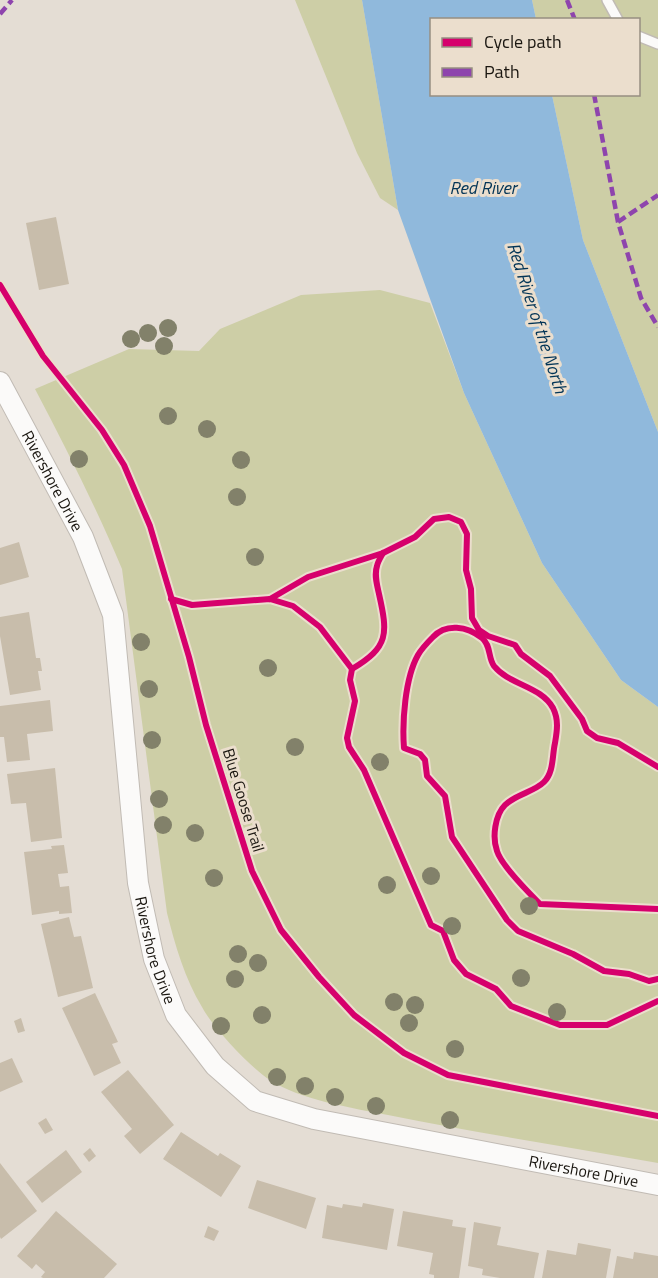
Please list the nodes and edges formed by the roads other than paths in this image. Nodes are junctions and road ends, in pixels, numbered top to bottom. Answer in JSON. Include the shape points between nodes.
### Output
{"nodes":[{"id":1,"x":607,"y":0,"type":"edge"},
{"id":2,"x":617,"y":18,"type":"edge"},
{"id":3,"x":640,"y":36,"type":"edge"},
{"id":4,"x":658,"y":44,"type":"edge"},
{"id":5,"x":0,"y":382,"type":"edge"},
{"id":6,"x":658,"y":1185,"type":"edge"}],
"edges":[{"from":1,"to":2,"type":"lane"},
{"from":3,"to":4,"type":"lane"},
{"from":5,"to":6,"type":"street","name":"Rivershore Drive","via":[[83,537],[113,615],[138,883],[154,959],[176,1014],[215,1066],[255,1101],[314,1119]]}]}
